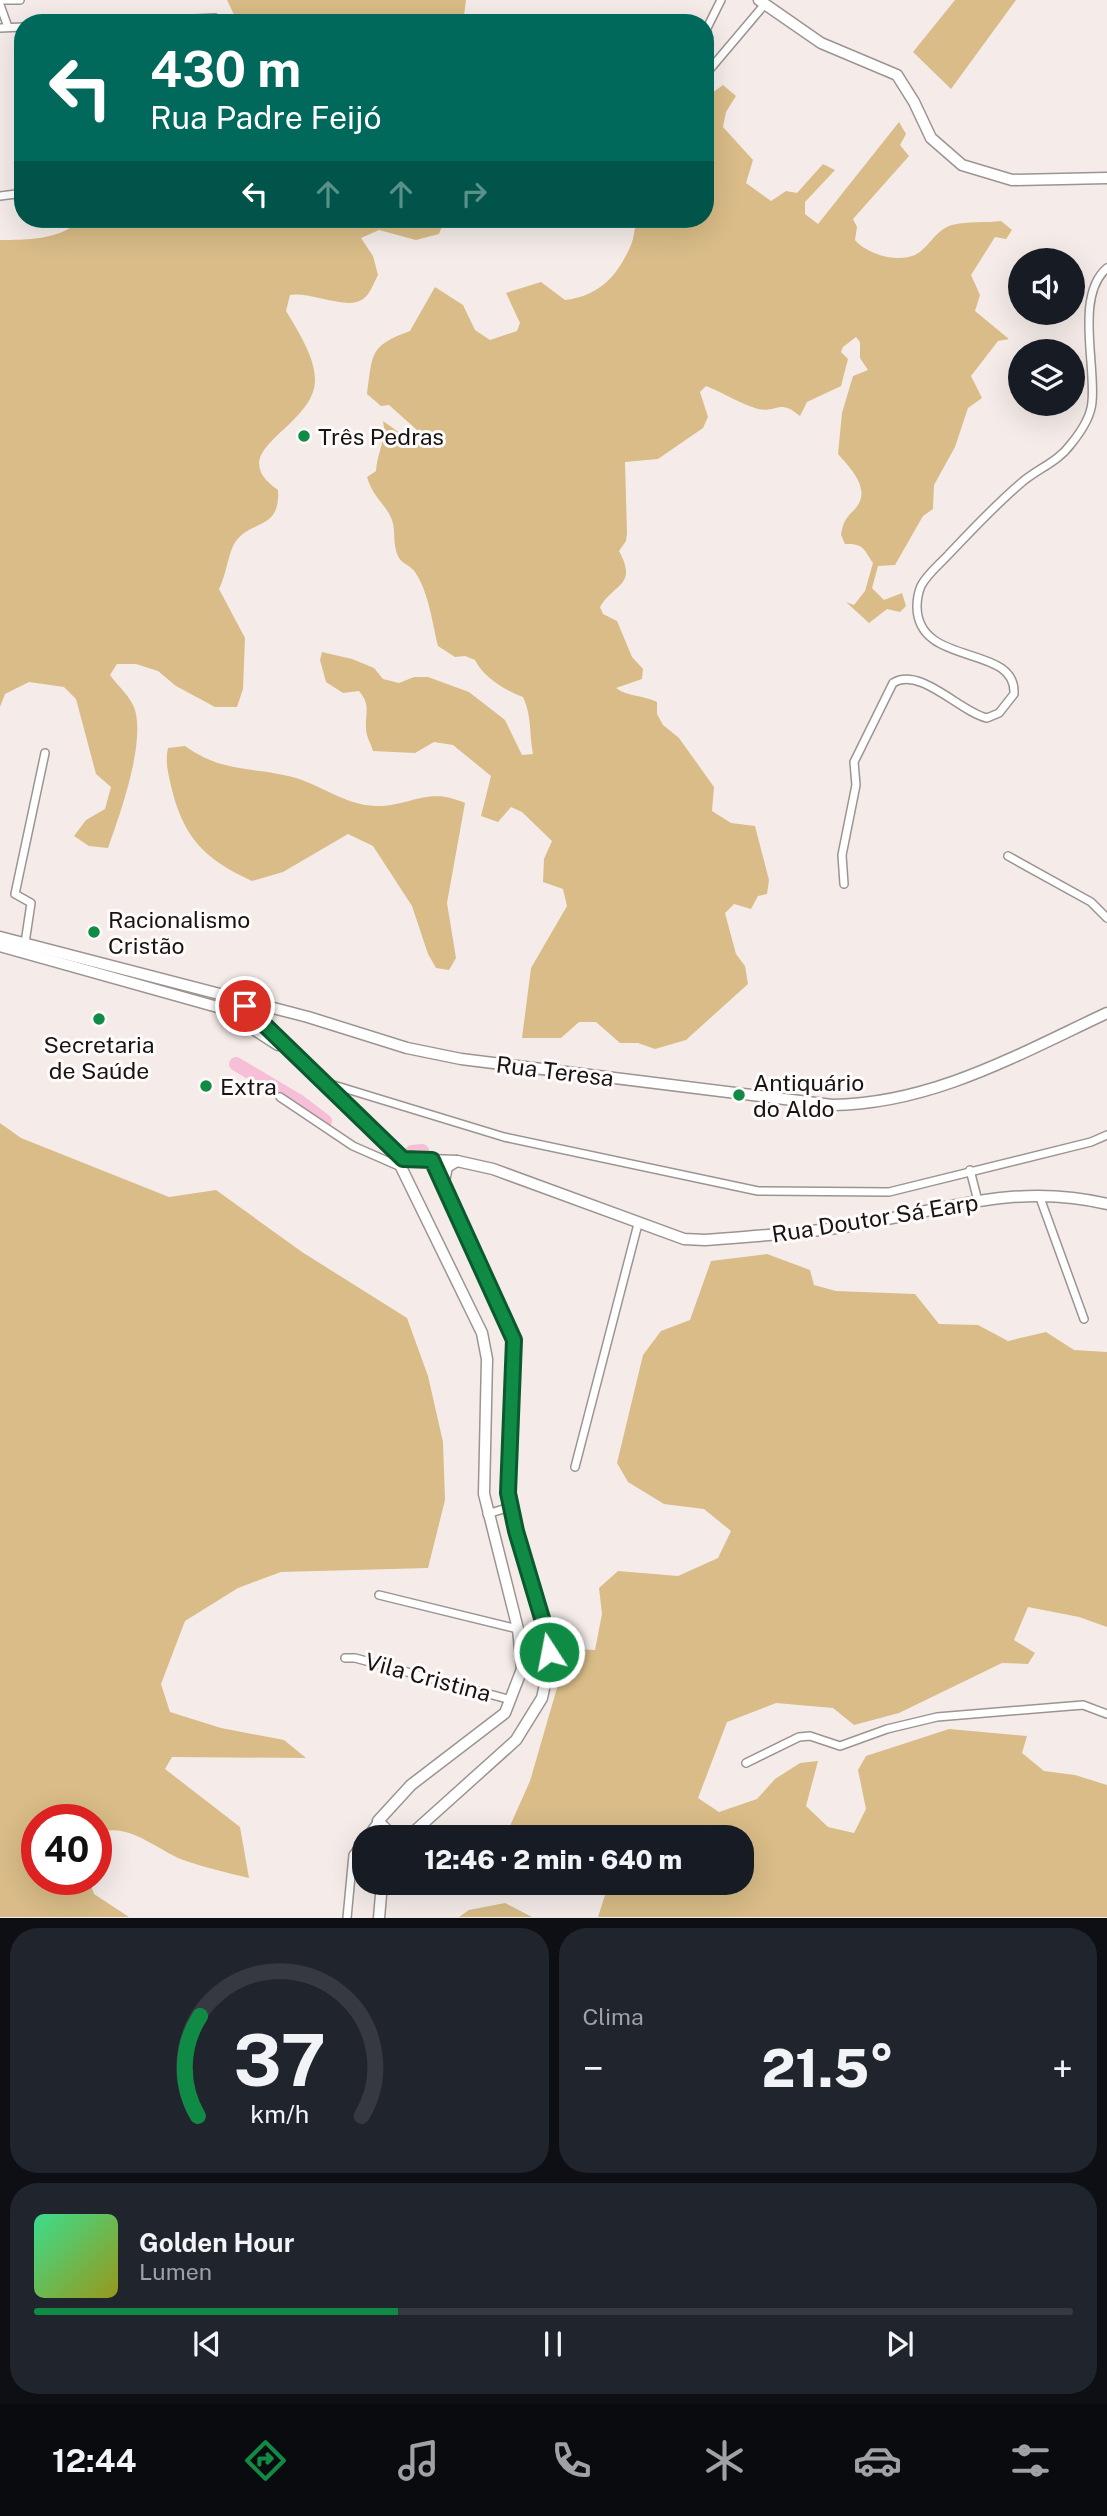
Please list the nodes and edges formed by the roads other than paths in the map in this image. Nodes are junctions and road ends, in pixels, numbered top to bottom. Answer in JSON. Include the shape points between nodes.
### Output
{"nodes":[{"id":1,"x":20,"y":0,"type":"edge"},
{"id":2,"x":762,"y":2,"type":"edge"},
{"id":3,"x":0,"y":3,"type":"edge"},
{"id":4,"x":4,"y":27,"type":"edge"},
{"id":5,"x":714,"y":63,"type":"edge"},
{"id":6,"x":1107,"y":178,"type":"edge"},
{"id":7,"x":1107,"y":268,"type":"edge"},
{"id":8,"x":45,"y":753,"type":"dead end"},
{"id":9,"x":1008,"y":856,"type":"dead end"},
{"id":10,"x":844,"y":884,"type":"dead end"},
{"id":11,"x":1107,"y":918,"type":"edge"},
{"id":12,"x":0,"y":937,"type":"edge"},
{"id":13,"x":25,"y":943,"type":"junction"},
{"id":14,"x":0,"y":946,"type":"edge"},
{"id":15,"x":224,"y":997,"type":"junction"},
{"id":16,"x":239,"y":1000,"type":"junction"},
{"id":17,"x":221,"y":1008,"type":"junction"},
{"id":18,"x":1107,"y":1013,"type":"edge"},
{"id":19,"x":285,"y":1048,"type":"junction"},
{"id":20,"x":327,"y":1083,"type":"junction"},
{"id":21,"x":279,"y":1097,"type":"dead end"},
{"id":22,"x":1107,"y":1135,"type":"edge"},
{"id":23,"x":432,"y":1160,"type":"junction"},
{"id":24,"x":457,"y":1161,"type":"junction"},
{"id":25,"x":402,"y":1163,"type":"junction"},
{"id":26,"x":970,"y":1170,"type":"junction"},
{"id":27,"x":443,"y":1186,"type":"junction"},
{"id":28,"x":1039,"y":1194,"type":"junction"},
{"id":29,"x":978,"y":1201,"type":"junction"},
{"id":30,"x":1107,"y":1204,"type":"edge"},
{"id":31,"x":638,"y":1224,"type":"junction"},
{"id":32,"x":1084,"y":1319,"type":"dead end"},
{"id":33,"x":575,"y":1467,"type":"dead end"},
{"id":34,"x":510,"y":1507,"type":"junction"},
{"id":35,"x":487,"y":1514,"type":"junction"},
{"id":36,"x":380,"y":1595,"type":"dead end"},
{"id":37,"x":518,"y":1629,"type":"junction"},
{"id":38,"x":345,"y":1658,"type":"dead end"},
{"id":39,"x":511,"y":1700,"type":"junction"},
{"id":40,"x":1107,"y":1714,"type":"edge"},
{"id":41,"x":746,"y":1763,"type":"dead end"},
{"id":42,"x":378,"y":1821,"type":"junction"},
{"id":43,"x":382,"y":1825,"type":"edge"},
{"id":44,"x":421,"y":1825,"type":"edge"},
{"id":45,"x":381,"y":1895,"type":"edge"},
{"id":46,"x":346,"y":1917,"type":"edge"},
{"id":47,"x":379,"y":1917,"type":"edge"}],
"edges":[{"from":1,"to":3,"type":"street"},
{"from":2,"to":5,"type":"street"},
{"from":2,"to":6,"type":"main road","via":[[821,43],[897,75],[931,138],[962,165],[1012,180]]},
{"from":3,"to":4,"type":"street"},
{"from":7,"to":10,"type":"street","via":[[1092,297],[1092,403],[1074,441],[990,511],[930,575],[918,598],[919,622],[929,634],[948,649],[1004,668],[1014,680],[1014,694],[999,713],[987,718],[918,681],[902,678],[893,683],[855,762],[856,785],[842,855]]},
{"from":8,"to":13,"type":"street","via":[[15,894],[31,903]]},
{"from":9,"to":11,"type":"street","via":[[1091,902]]},
{"from":12,"to":13,"type":"main road","name":"Rua Teresa"},
{"from":13,"to":15,"type":"main road","name":"Rua Teresa"},
{"from":14,"to":17,"type":"main road"},
{"from":15,"to":16,"type":"main road","name":"Rua Teresa"},
{"from":15,"to":17,"type":"main road","via":[[218,1001]]},
{"from":16,"to":18,"type":"main road","name":"Rua Teresa","via":[[461,1059],[832,1105],[903,1097],[982,1072]]},
{"from":16,"to":19,"type":"main road"},
{"from":17,"to":19,"type":"main road"},
{"from":19,"to":20,"type":"main road"},
{"from":20,"to":25,"type":"main road"},
{"from":20,"to":26,"type":"street","via":[[504,1137],[758,1191],[889,1192]]},
{"from":21,"to":25,"type":"street","via":[[353,1146]]},
{"from":22,"to":26,"type":"street"},
{"from":23,"to":24,"type":"main road","name":"Rua Doutor Sá Earp"},
{"from":23,"to":25,"type":"main road","name":"Rua Doutor Sá Earp"},
{"from":23,"to":27,"type":"main road"},
{"from":24,"to":27,"type":"main road","via":[[447,1167]]},
{"from":24,"to":31,"type":"main road","name":"Rua Doutor Sá Earp","via":[[493,1168]]},
{"from":25,"to":35,"type":"main road","via":[[482,1333],[487,1359],[483,1469]]},
{"from":26,"to":29,"type":"street"},
{"from":27,"to":34,"type":"main road","via":[[514,1340]]},
{"from":28,"to":29,"type":"main road","name":"Rua Doutor Sá Earp"},
{"from":28,"to":30,"type":"main road","name":"Rua Doutor Sá Earp"},
{"from":28,"to":32,"type":"street"},
{"from":29,"to":31,"type":"main road","name":"Rua Doutor Sá Earp","via":[[843,1227],[705,1240],[684,1239]]},
{"from":31,"to":33,"type":"street"},
{"from":34,"to":35,"type":"street"},
{"from":34,"to":44,"type":"main road","via":[[547,1635],[548,1670],[542,1698],[516,1740]]},
{"from":35,"to":37,"type":"main road"},
{"from":36,"to":37,"type":"street"},
{"from":37,"to":39,"type":"main road","via":[[522,1669]]},
{"from":38,"to":39,"type":"street","name":"Vila Cristina"},
{"from":39,"to":42,"type":"main road","via":[[505,1713],[411,1785]]},
{"from":40,"to":41,"type":"street","via":[[1083,1705],[937,1717],[840,1745],[804,1736]]},
{"from":42,"to":43,"type":"main road"},
{"from":42,"to":46,"type":"street","via":[[354,1855]]},
{"from":45,"to":47,"type":"main road"}]}
